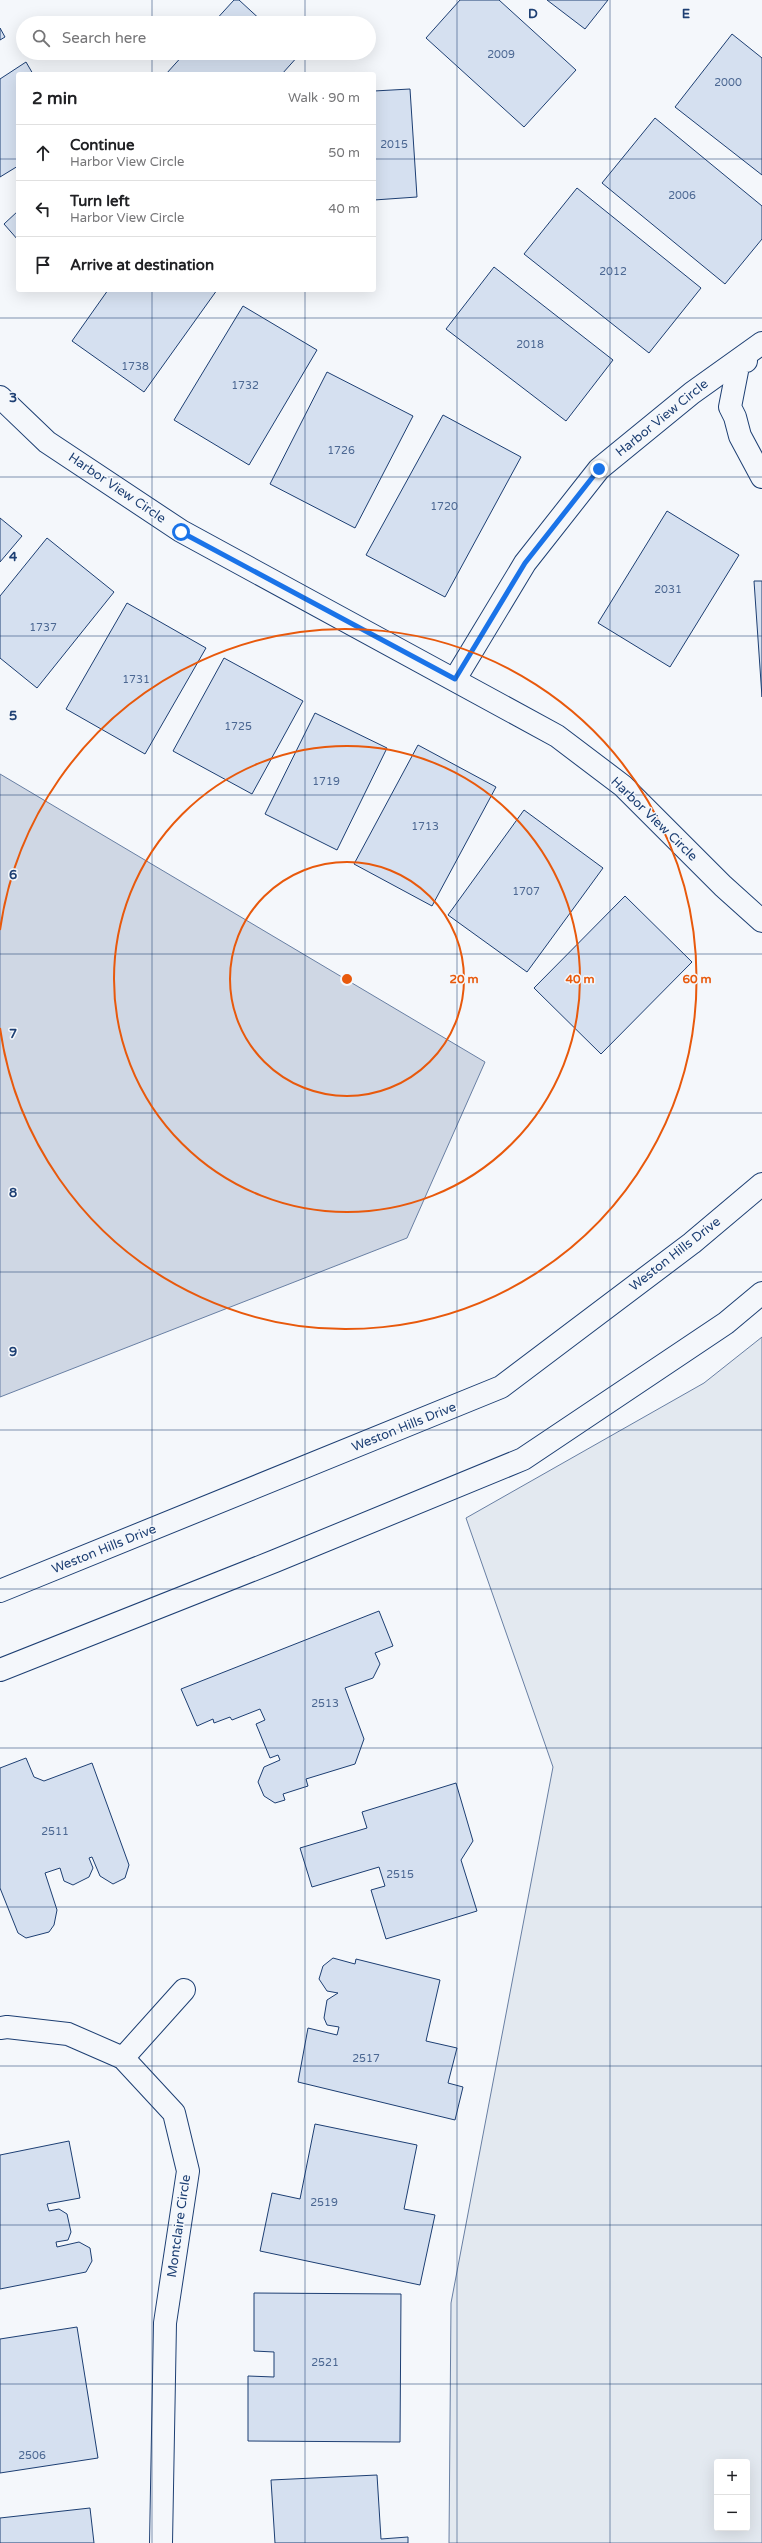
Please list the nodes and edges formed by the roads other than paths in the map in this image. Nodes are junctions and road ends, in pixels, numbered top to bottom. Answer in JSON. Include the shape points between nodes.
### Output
{"nodes":[{"id":1,"x":762,"y":343,"type":"edge"},
{"id":2,"x":762,"y":360,"type":"edge"},
{"id":3,"x":738,"y":361,"type":"junction"},
{"id":4,"x":0,"y":397,"type":"edge"},
{"id":5,"x":762,"y":477,"type":"edge"},
{"id":6,"x":455,"y":679,"type":"junction"},
{"id":7,"x":762,"y":920,"type":"edge"},
{"id":8,"x":762,"y":1184,"type":"edge"},
{"id":9,"x":762,"y":1293,"type":"edge"},
{"id":10,"x":0,"y":1591,"type":"edge"},
{"id":11,"x":0,"y":1670,"type":"edge"},
{"id":12,"x":184,"y":1990,"type":"dead end"},
{"id":13,"x":0,"y":2028,"type":"edge"},
{"id":14,"x":123,"y":2058,"type":"junction"},
{"id":15,"x":161,"y":2543,"type":"edge"}],
"edges":[{"from":1,"to":3,"type":"street","name":"Harbor View Circle"},
{"from":2,"to":3,"type":"street"},
{"from":3,"to":5,"type":"street","via":[[730,407],[740,436]]},
{"from":3,"to":6,"type":"street","name":"Harbor View Circle","via":[[692,393],[599,469],[525,563]]},
{"from":4,"to":6,"type":"street","name":"Harbor View Circle","via":[[47,442],[181,532]]},
{"from":6,"to":7,"type":"street","name":"Harbor View Circle","via":[[557,736],[623,786],[723,886]]},
{"from":8,"to":10,"type":"street","name":"Weston Hills Drive","via":[[692,1244],[501,1387]]},
{"from":9,"to":11,"type":"street","via":[[726,1323],[523,1459]]},
{"from":12,"to":14,"type":"street"},
{"from":13,"to":14,"type":"street","name":"Montclaire Circle","via":[[68,2034]]},
{"from":14,"to":15,"type":"street","name":"Montclaire Circle","via":[[174,2113],[188,2171],[165,2323]]}]}
